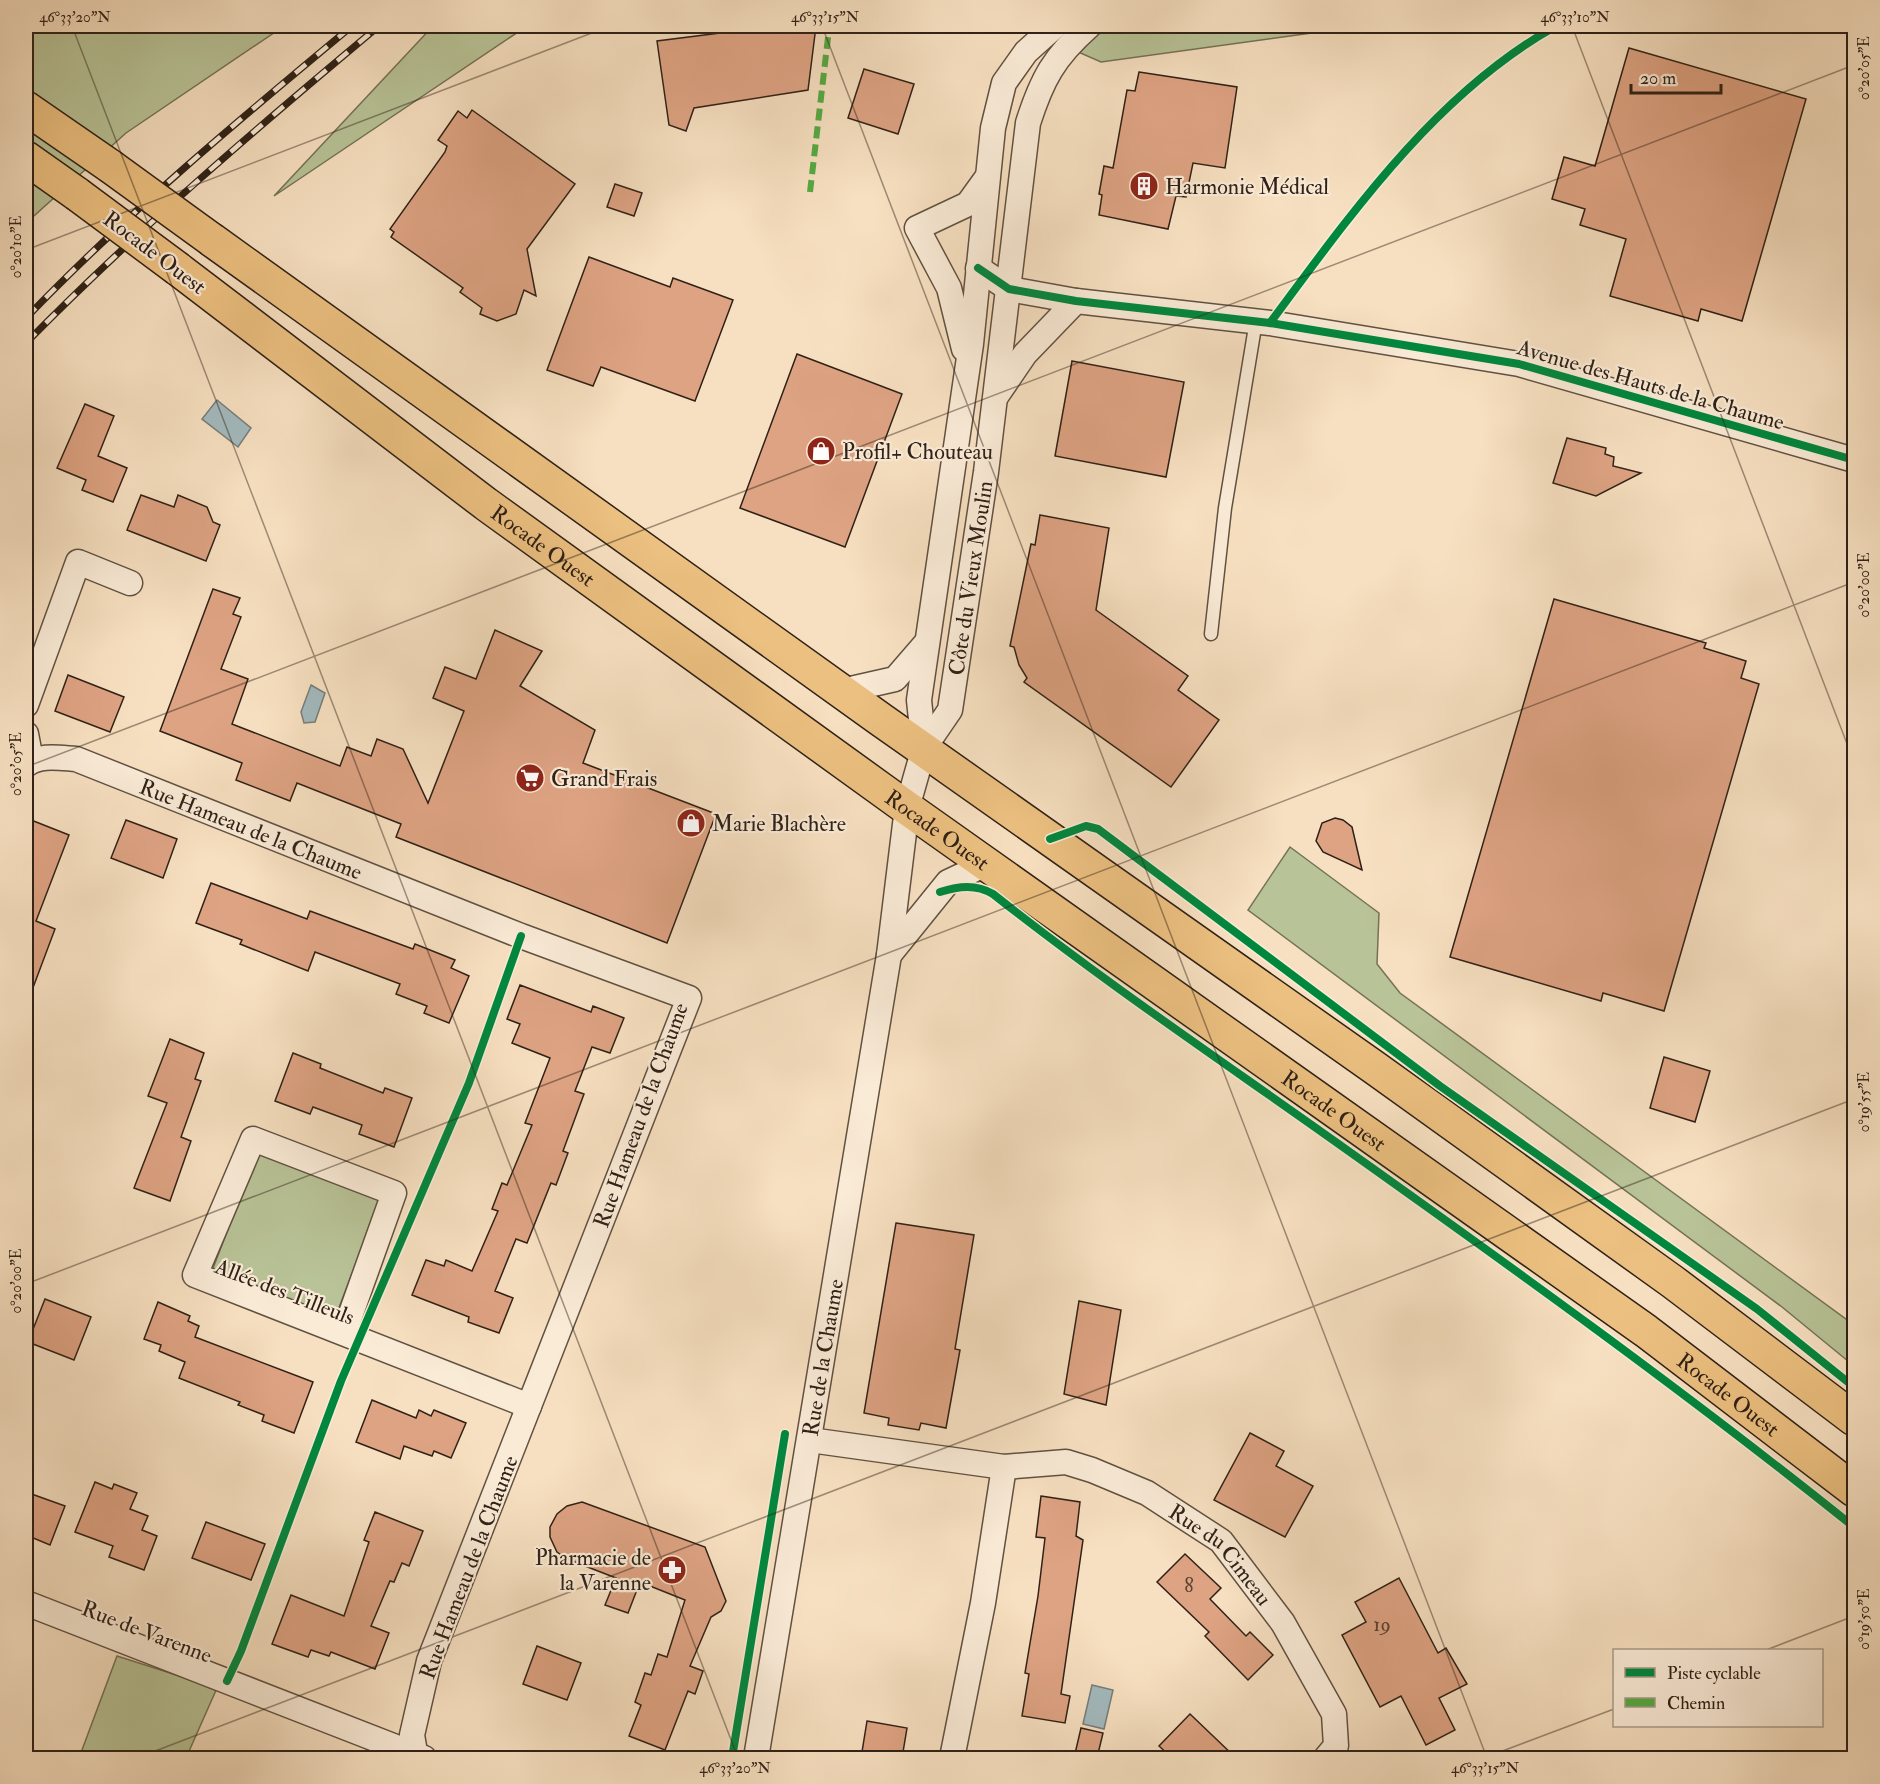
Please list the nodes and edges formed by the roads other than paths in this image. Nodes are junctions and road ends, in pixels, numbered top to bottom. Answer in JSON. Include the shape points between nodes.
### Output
{"nodes":[{"id":1,"x":1055,"y":26,"type":"edge"},
{"id":2,"x":1089,"y":26,"type":"edge"},
{"id":3,"x":26,"y":108,"type":"edge"},
{"id":4,"x":26,"y":158,"type":"edge"},
{"id":5,"x":988,"y":177,"type":"junction"},
{"id":6,"x":978,"y":268,"type":"junction"},
{"id":7,"x":1009,"y":289,"type":"junction"},
{"id":8,"x":1076,"y":301,"type":"junction"},
{"id":9,"x":1256,"y":321,"type":"junction"},
{"id":10,"x":967,"y":366,"type":"junction"},
{"id":11,"x":995,"y":397,"type":"junction"},
{"id":12,"x":1854,"y":460,"type":"edge"},
{"id":13,"x":130,"y":583,"type":"dead end"},
{"id":14,"x":1211,"y":634,"type":"dead end"},
{"id":15,"x":927,"y":642,"type":"junction"},
{"id":16,"x":842,"y":691,"type":"junction"},
{"id":17,"x":26,"y":705,"type":"edge"},
{"id":18,"x":26,"y":734,"type":"edge"},
{"id":19,"x":924,"y":748,"type":"junction"},
{"id":20,"x":28,"y":763,"type":"edge"},
{"id":21,"x":907,"y":808,"type":"junction"},
{"id":22,"x":986,"y":864,"type":"junction"},
{"id":23,"x":889,"y":954,"type":"junction"},
{"id":24,"x":344,"y":1333,"type":"junction"},
{"id":25,"x":529,"y":1406,"type":"junction"},
{"id":26,"x":1854,"y":1419,"type":"edge"},
{"id":27,"x":810,"y":1440,"type":"junction"},
{"id":28,"x":1004,"y":1467,"type":"junction"},
{"id":29,"x":1854,"y":1490,"type":"edge"},
{"id":30,"x":26,"y":1603,"type":"edge"},
{"id":31,"x":418,"y":1758,"type":"edge"},
{"id":32,"x":756,"y":1758,"type":"edge"},
{"id":33,"x":952,"y":1758,"type":"edge"},
{"id":34,"x":1326,"y":1758,"type":"edge"}],
"edges":[{"from":1,"to":5,"type":"street","name":"Côte du Vieux Moulin","via":[[1026,52],[1004,83],[993,128]]},
{"from":2,"to":7,"type":"street","name":"Côte du Vieux Moulin","via":[[1059,55],[1040,85],[1028,123]]},
{"from":3,"to":16,"type":"main road","name":"Rocade Ouest","bridge":true},
{"from":4,"to":21,"type":"main road","name":"Rocade Ouest","bridge":true,"via":[[178,268],[486,504]]},
{"from":5,"to":6,"type":"street","name":"Côte du Vieux Moulin"},
{"from":5,"to":10,"type":"street","via":[[968,204],[917,228],[949,288]]},
{"from":6,"to":7,"type":"street","name":"Avenue des Hauts de la Chaume"},
{"from":6,"to":10,"type":"street","name":"Côte du Vieux Moulin"},
{"from":7,"to":8,"type":"street","name":"Avenue des Hauts de la Chaume"},
{"from":7,"to":11,"type":"street","name":"Côte du Vieux Moulin"},
{"from":8,"to":9,"type":"street","name":"Avenue des Hauts de la Chaume"},
{"from":8,"to":11,"type":"street","via":[[1025,354]]},
{"from":9,"to":12,"type":"street","name":"Avenue des Hauts de la Chaume","via":[[1519,364]]},
{"from":9,"to":14,"type":"lane","via":[[1225,508]]},
{"from":10,"to":15,"type":"street","name":"Côte du Vieux Moulin"},
{"from":11,"to":19,"type":"street","name":"Côte du Vieux Moulin","via":[[950,710]]},
{"from":13,"to":17,"type":"street","via":[[78,562]]},
{"from":15,"to":16,"type":"street","name":"Côte du Vieux Moulin","via":[[895,679]]},
{"from":15,"to":19,"type":"street","name":"Côte du Vieux Moulin","via":[[919,700]]},
{"from":16,"to":19,"type":"main road","name":"Rocade Ouest"},
{"from":18,"to":20,"type":"street","name":"Rue Hameau de la Chaume"},
{"from":19,"to":21,"type":"street","name":"Rue de la Chaume"},
{"from":19,"to":26,"type":"main road","name":"Rocade Ouest","via":[[1673,1282]]},
{"from":20,"to":25,"type":"street","name":"Rue Hameau de la Chaume","via":[[54,757],[76,759],[521,936],[689,998]]},
{"from":21,"to":22,"type":"main road","name":"Rocade Ouest"},
{"from":21,"to":23,"type":"street","name":"Rue de la Chaume"},
{"from":22,"to":23,"type":"street","via":[[948,882]]},
{"from":22,"to":29,"type":"main road","name":"Rocade Ouest","via":[[1646,1331]]},
{"from":23,"to":27,"type":"street","name":"Rue de la Chaume"},
{"from":24,"to":24,"type":"street","name":"Allée des Tilleuls","via":[[195,1275],[253,1139],[394,1192]]},
{"from":24,"to":25,"type":"street","name":"Allée des Tilleuls"},
{"from":25,"to":31,"type":"street","name":"Rue Hameau de la Chaume","via":[[429,1661],[412,1735]]},
{"from":27,"to":28,"type":"street","name":"Rue du Cimeau"},
{"from":27,"to":32,"type":"street","name":"Rue de la Chaume"},
{"from":28,"to":33,"type":"street","via":[[983,1603]]},
{"from":28,"to":34,"type":"street","name":"Rue du Cimeau","via":[[1066,1462],[1092,1470],[1147,1493],[1221,1541],[1283,1623],[1334,1714],[1336,1746]]},
{"from":30,"to":31,"type":"street","name":"Rue de Varenne"}]}
